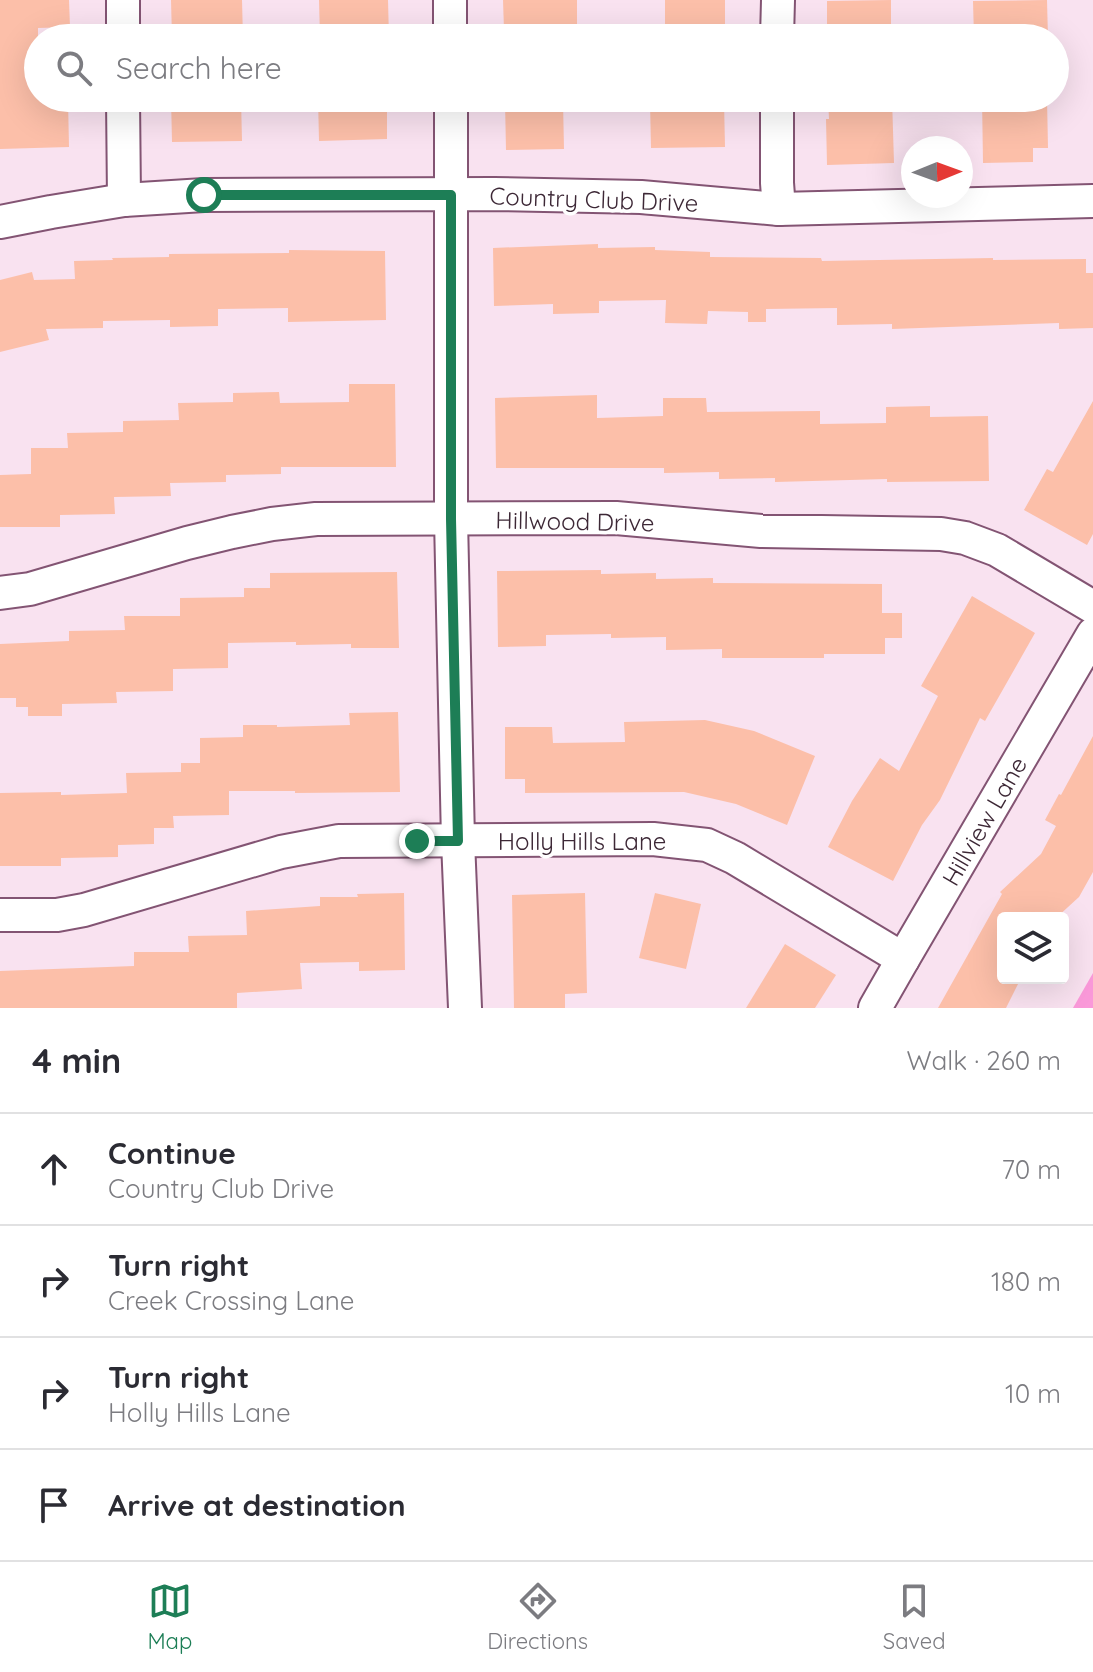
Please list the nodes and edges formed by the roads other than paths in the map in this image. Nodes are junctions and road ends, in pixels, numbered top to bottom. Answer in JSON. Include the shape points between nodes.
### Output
{"nodes":[{"id":1,"x":123,"y":0,"type":"edge"},
{"id":2,"x":450,"y":0,"type":"edge"},
{"id":3,"x":778,"y":0,"type":"edge"},
{"id":4,"x":123,"y":24,"type":"edge"},
{"id":5,"x":450,"y":24,"type":"edge"},
{"id":6,"x":777,"y":24,"type":"edge"},
{"id":7,"x":123,"y":112,"type":"edge"},
{"id":8,"x":451,"y":112,"type":"edge"},
{"id":9,"x":777,"y":112,"type":"edge"},
{"id":10,"x":451,"y":195,"type":"junction"},
{"id":11,"x":124,"y":200,"type":"junction"},
{"id":12,"x":1093,"y":201,"type":"edge"},
{"id":13,"x":779,"y":209,"type":"junction"},
{"id":14,"x":0,"y":222,"type":"edge"},
{"id":15,"x":451,"y":519,"type":"junction"},
{"id":16,"x":0,"y":593,"type":"edge"},
{"id":17,"x":1093,"y":607,"type":"edge"},
{"id":18,"x":1093,"y":634,"type":"edge"},
{"id":19,"x":458,"y":841,"type":"junction"},
{"id":20,"x":0,"y":915,"type":"edge"},
{"id":21,"x":903,"y":959,"type":"junction"},
{"id":22,"x":465,"y":1008,"type":"edge"},
{"id":23,"x":875,"y":1008,"type":"edge"}],
"edges":[{"from":1,"to":4,"type":"street"},
{"from":2,"to":5,"type":"street"},
{"from":3,"to":6,"type":"street"},
{"from":7,"to":11,"type":"street"},
{"from":8,"to":10,"type":"street"},
{"from":9,"to":13,"type":"street"},
{"from":10,"to":11,"type":"street","name":"Country Club Drive"},
{"from":10,"to":13,"type":"street","name":"Country Club Drive","via":[[641,197]]},
{"from":10,"to":15,"type":"street"},
{"from":11,"to":14,"type":"street","name":"Country Club Drive"},
{"from":12,"to":13,"type":"street","name":"Country Club Drive"},
{"from":15,"to":16,"type":"street","name":"Hillwood Drive","via":[[272,524]]},
{"from":15,"to":17,"type":"street","name":"Hillwood Drive","via":[[616,518],[761,531],[941,534],[997,550]]},
{"from":15,"to":19,"type":"street"},
{"from":18,"to":21,"type":"street","name":"Hillview Lane"},
{"from":19,"to":20,"type":"street","name":"Holly Hills Lane","via":[[339,841],[281,852],[84,910]]},
{"from":19,"to":21,"type":"street","name":"Holly Hills Lane","via":[[653,839],[707,845]]},
{"from":19,"to":22,"type":"street"},
{"from":21,"to":23,"type":"street","name":"Hillview Lane"}]}
